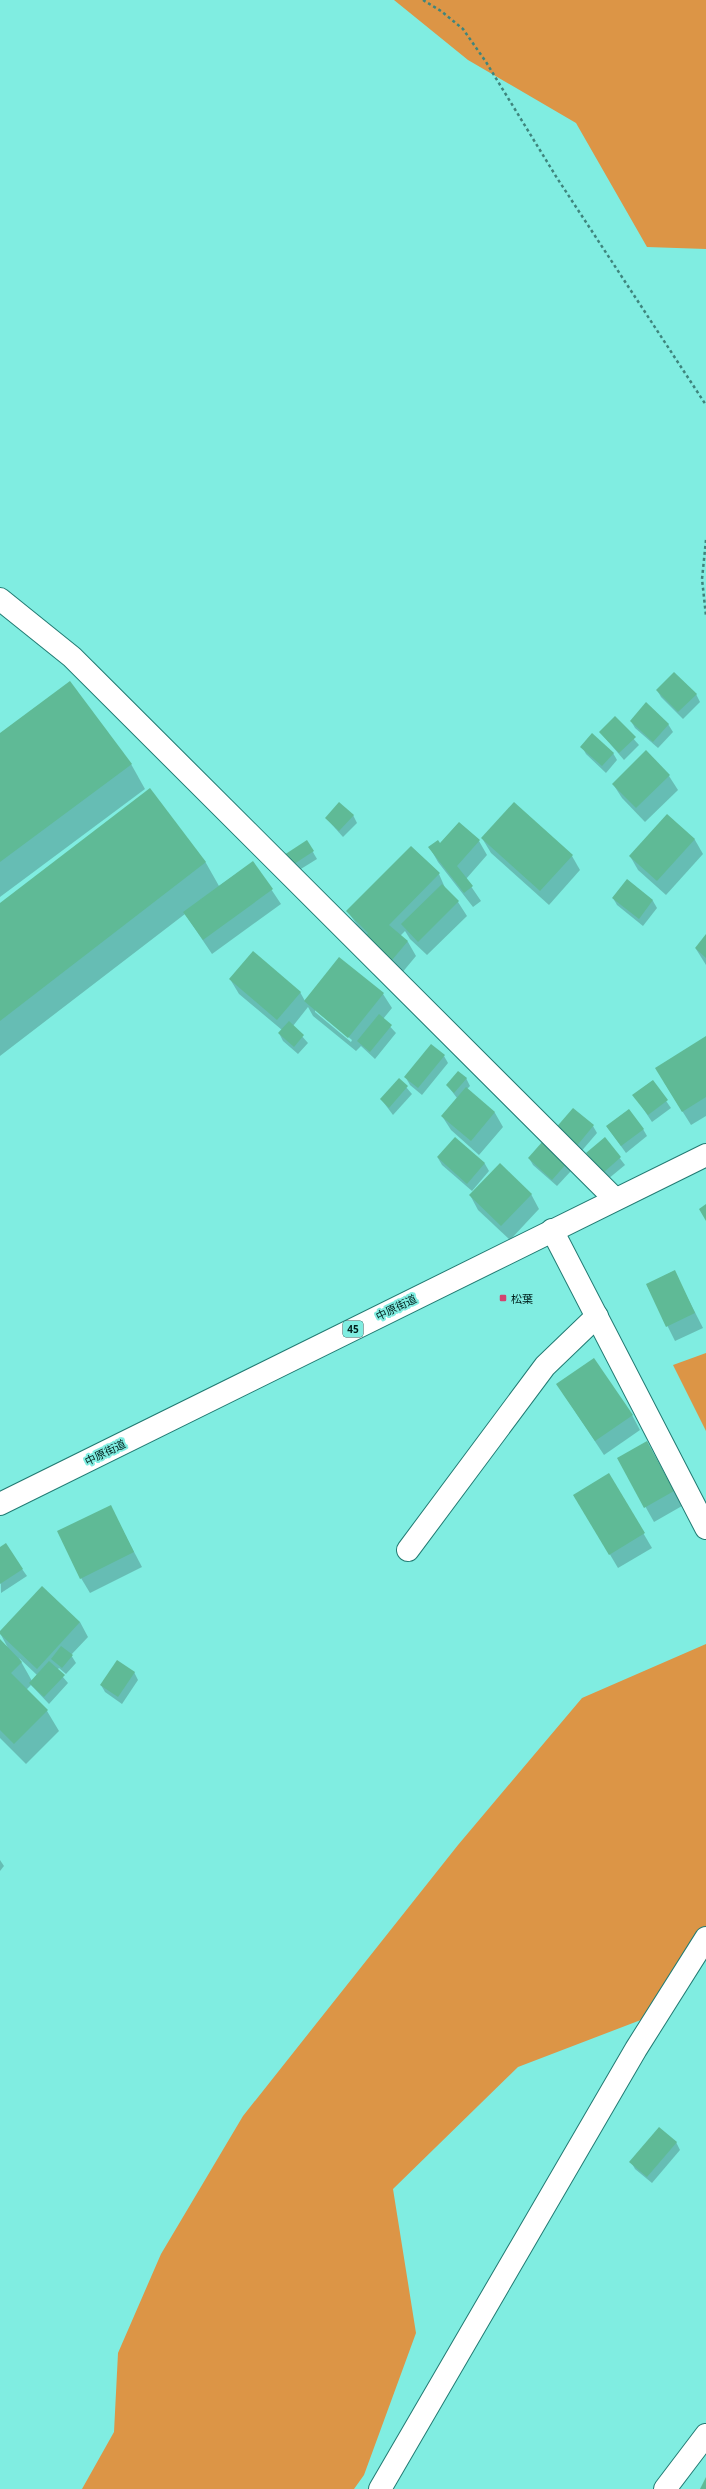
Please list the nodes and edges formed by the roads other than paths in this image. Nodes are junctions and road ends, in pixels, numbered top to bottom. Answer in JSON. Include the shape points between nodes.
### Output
{"nodes":[{"id":1,"x":0,"y":598,"type":"edge"},
{"id":2,"x":706,"y":1156,"type":"edge"},
{"id":3,"x":615,"y":1199,"type":"junction"},
{"id":4,"x":552,"y":1230,"type":"junction"},
{"id":5,"x":597,"y":1316,"type":"junction"},
{"id":6,"x":0,"y":1504,"type":"edge"},
{"id":7,"x":706,"y":1528,"type":"edge"},
{"id":8,"x":408,"y":1550,"type":"dead end"},
{"id":9,"x":706,"y":1938,"type":"edge"},
{"id":10,"x":706,"y":2434,"type":"edge"},
{"id":11,"x":380,"y":2489,"type":"edge"},
{"id":12,"x":665,"y":2489,"type":"edge"}],
"edges":[{"from":1,"to":3,"type":"street","via":[[72,658]]},
{"from":2,"to":3,"type":"street","name":"中原街道","number":"45"},
{"from":3,"to":4,"type":"street","name":"中原街道","number":"45"},
{"from":4,"to":5,"type":"street"},
{"from":4,"to":6,"type":"street","name":"中原街道","number":"45"},
{"from":5,"to":7,"type":"street"},
{"from":5,"to":8,"type":"street","via":[[545,1366]]},
{"from":9,"to":11,"type":"street","via":[[636,2049]]},
{"from":10,"to":12,"type":"street"}]}
